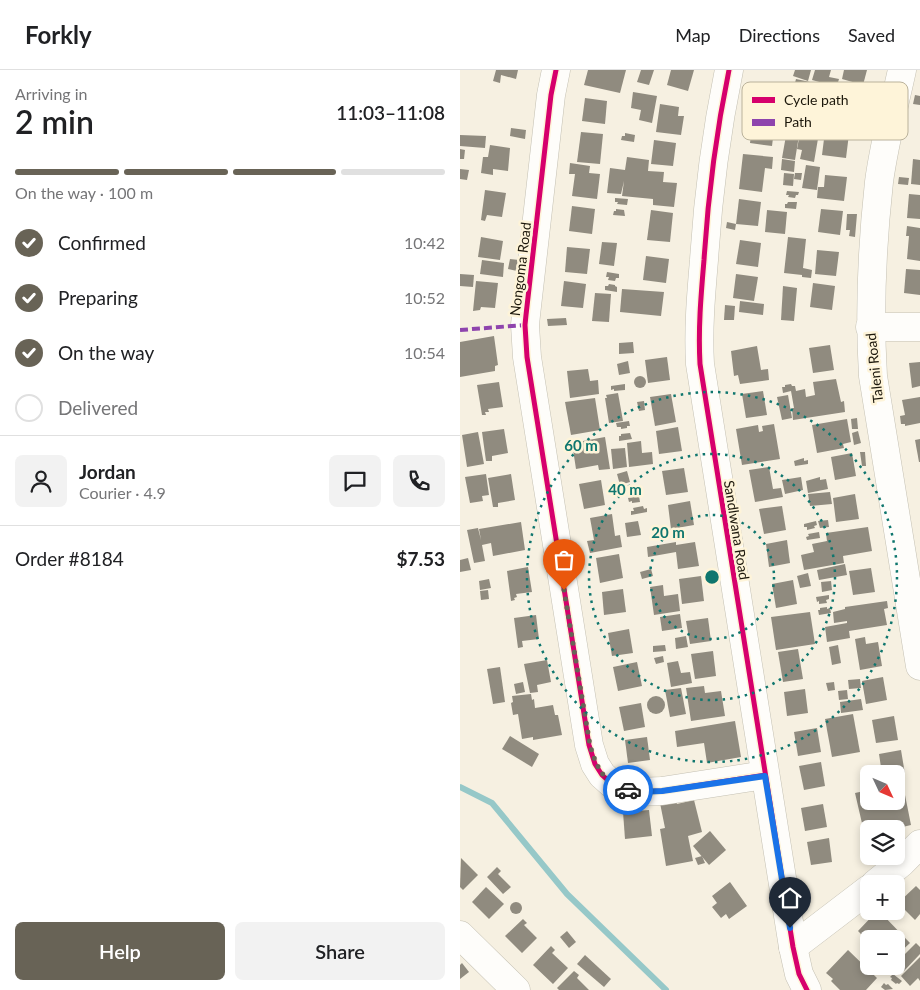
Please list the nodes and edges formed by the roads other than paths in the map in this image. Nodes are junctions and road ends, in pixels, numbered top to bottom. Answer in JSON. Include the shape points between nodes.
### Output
{"nodes":[{"id":1,"x":556,"y":70,"type":"edge"},
{"id":2,"x":730,"y":70,"type":"edge"},
{"id":3,"x":887,"y":140,"type":"edge"},
{"id":4,"x":870,"y":327,"type":"junction"},
{"id":5,"x":920,"y":327,"type":"edge"},
{"id":6,"x":920,"y":666,"type":"edge"},
{"id":7,"x":765,"y":776,"type":"junction"},
{"id":8,"x":920,"y":844,"type":"edge"},
{"id":9,"x":886,"y":875,"type":"edge"},
{"id":10,"x":860,"y":896,"type":"edge"},
{"id":11,"x":460,"y":934,"type":"edge"},
{"id":12,"x":793,"y":947,"type":"junction"},
{"id":13,"x":516,"y":990,"type":"edge"},
{"id":14,"x":807,"y":990,"type":"edge"}],
"edges":[{"from":1,"to":7,"type":"street","name":"Nongoma Road","via":[[525,339],[595,764],[611,783],[637,792]]},
{"from":2,"to":7,"type":"street","name":"Sandlwana Road","via":[[720,113],[708,198],[700,364]]},
{"from":3,"to":4,"type":"street","name":"Taleni Road","via":[[880,182]]},
{"from":4,"to":5,"type":"street"},
{"from":4,"to":6,"type":"street","name":"Taleni Road","via":[[873,376]]},
{"from":7,"to":12,"type":"street","name":"Sandlwana Road"},
{"from":8,"to":9,"type":"street"},
{"from":10,"to":12,"type":"street"},
{"from":11,"to":13,"type":"street"},
{"from":12,"to":14,"type":"street","name":"Sandlwana Road","via":[[799,974]]}]}
